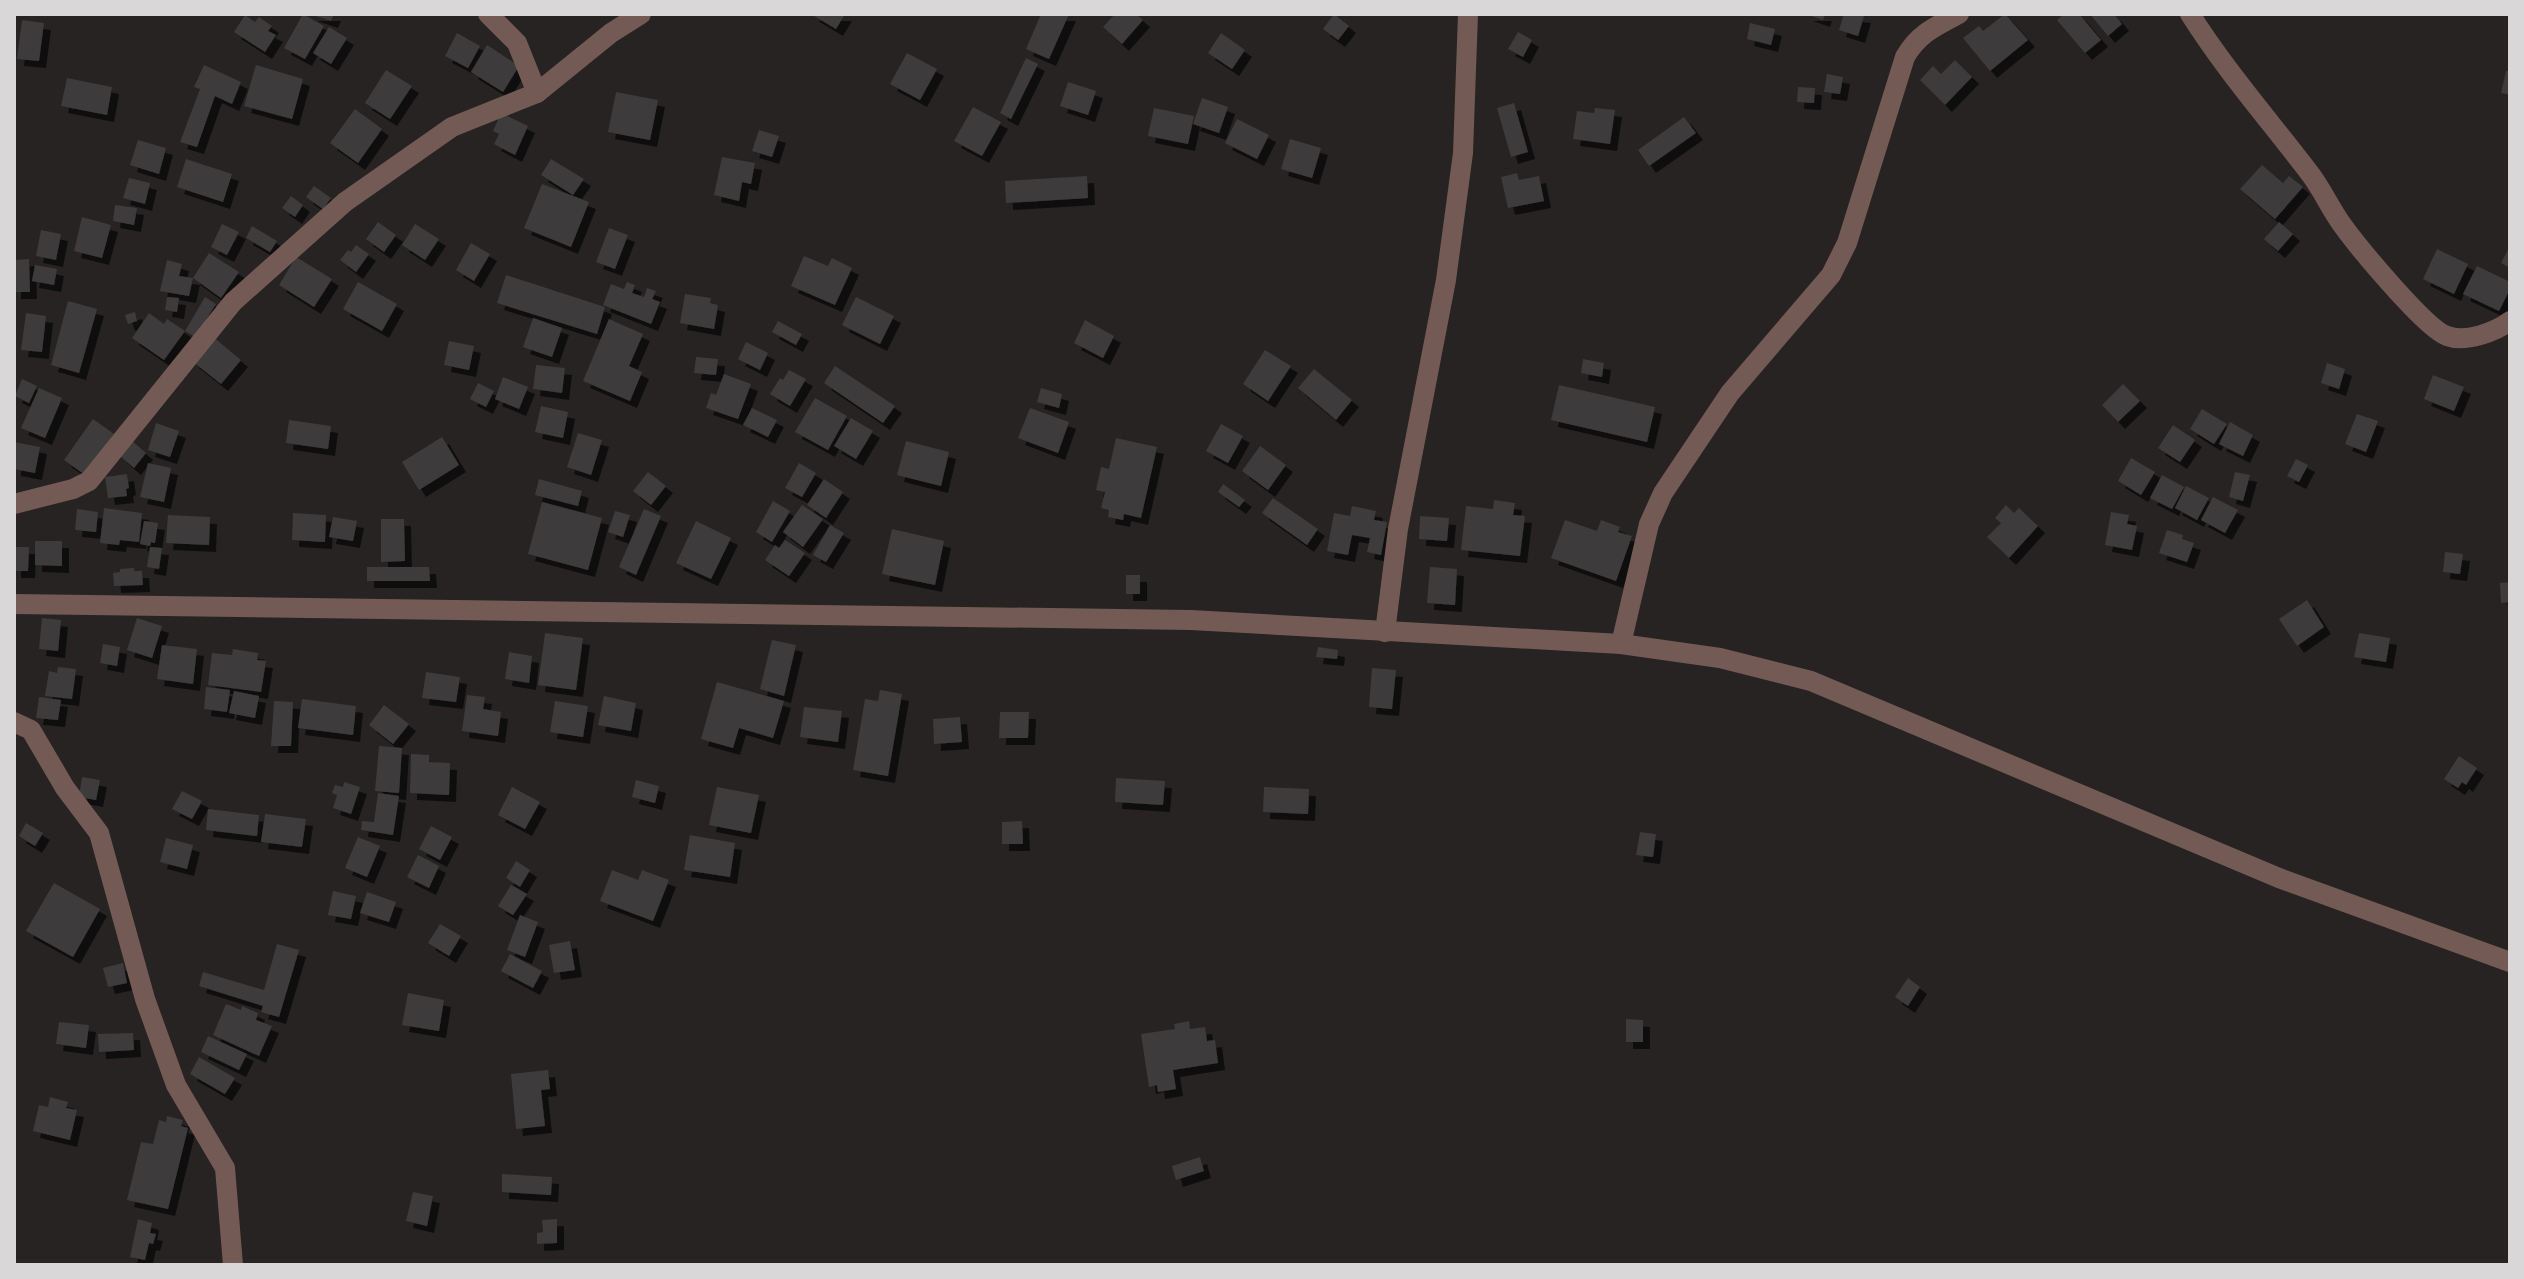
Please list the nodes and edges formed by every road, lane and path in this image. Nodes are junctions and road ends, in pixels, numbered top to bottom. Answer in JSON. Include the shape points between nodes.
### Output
{"nodes":[{"id":1,"x":488,"y":14,"type":"edge"},
{"id":2,"x":641,"y":14,"type":"edge"},
{"id":3,"x":1468,"y":14,"type":"edge"},
{"id":4,"x":1959,"y":14,"type":"edge"},
{"id":5,"x":2190,"y":14,"type":"edge"},
{"id":6,"x":537,"y":93,"type":"junction"},
{"id":7,"x":2510,"y":321,"type":"edge"},
{"id":8,"x":14,"y":504,"type":"edge"},
{"id":9,"x":14,"y":604,"type":"edge"},
{"id":10,"x":1385,"y":632,"type":"junction"},
{"id":11,"x":1621,"y":644,"type":"junction"},
{"id":12,"x":14,"y":722,"type":"edge"},
{"id":13,"x":2510,"y":962,"type":"edge"},
{"id":14,"x":233,"y":1265,"type":"edge"}],
"edges":[{"from":1,"to":6,"type":"street","via":[[517,43]]},
{"from":2,"to":6,"type":"street"},
{"from":3,"to":10,"type":"street","via":[[1463,153],[1448,266],[1398,529]]},
{"from":4,"to":11,"type":"street","via":[[1925,31],[1905,57],[1847,243],[1831,275],[1730,393],[1663,493],[1649,524]]},
{"from":5,"to":7,"type":"street","via":[[2342,225],[2424,319],[2443,336],[2457,339]]},
{"from":6,"to":8,"type":"street","via":[[452,127],[345,202],[233,302],[89,481]]},
{"from":9,"to":10,"type":"street","via":[[1191,620]]},
{"from":10,"to":11,"type":"street"},
{"from":11,"to":13,"type":"street","via":[[1720,658],[1811,681],[2279,878]]},
{"from":12,"to":14,"type":"street","via":[[31,730],[99,833],[145,999],[176,1085],[225,1168]]}]}
